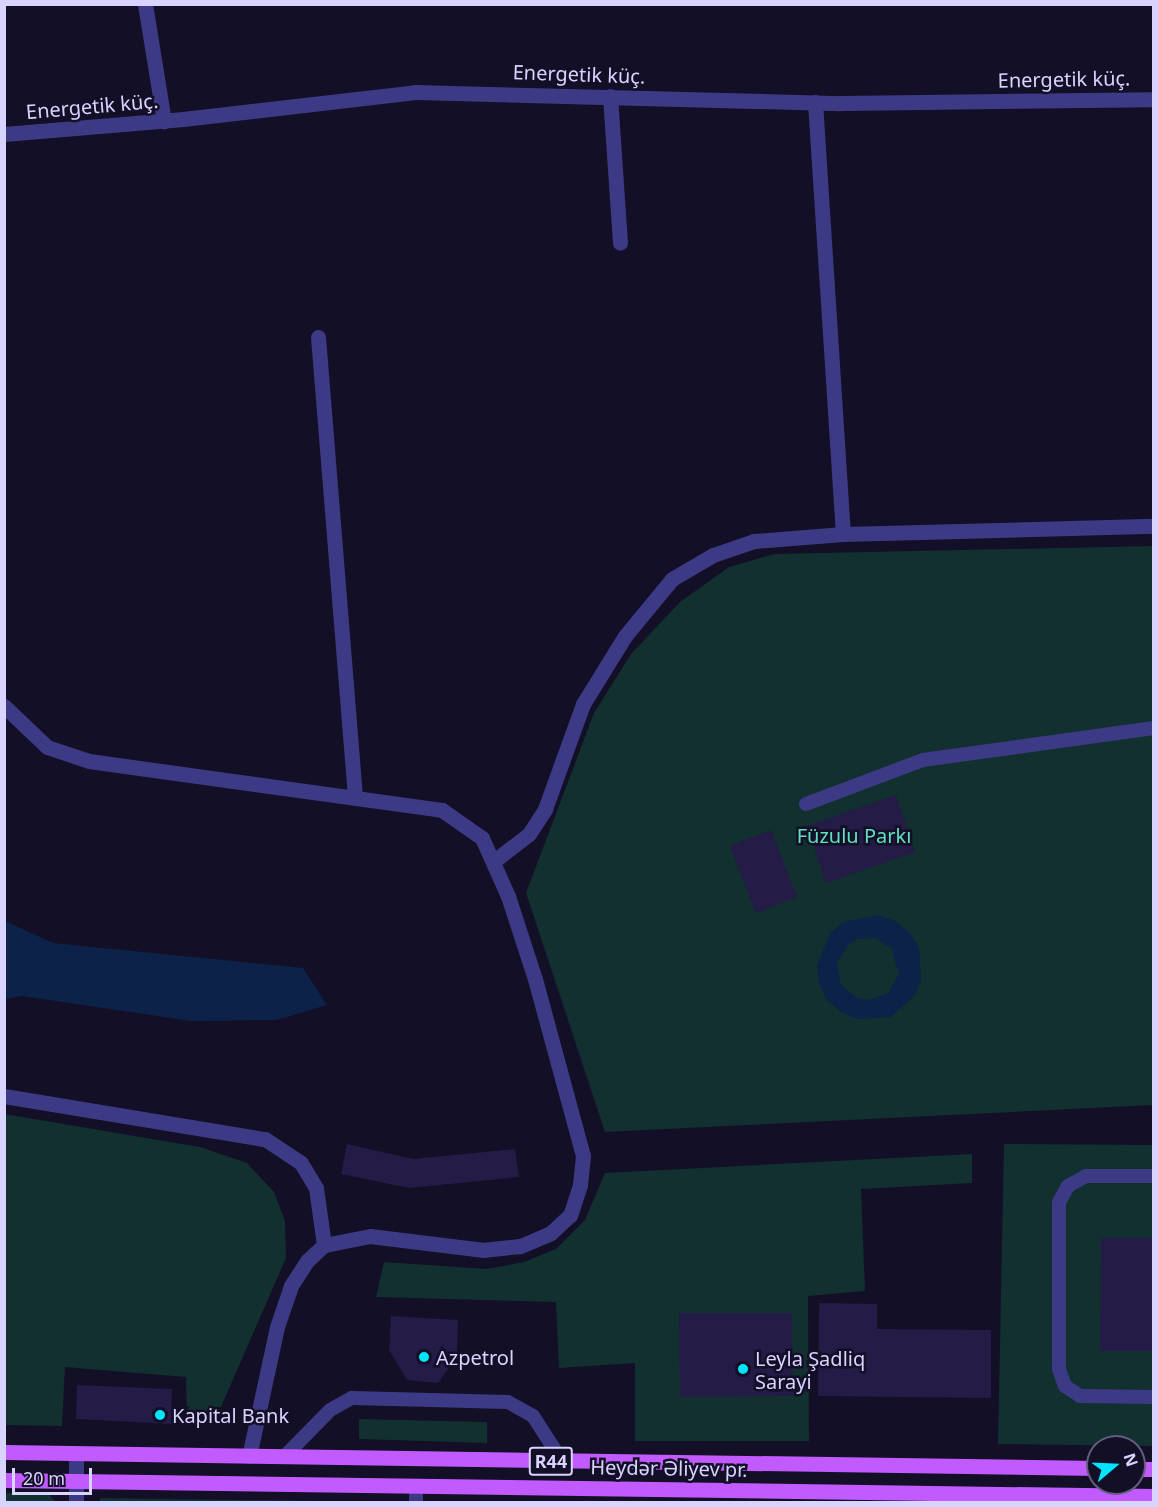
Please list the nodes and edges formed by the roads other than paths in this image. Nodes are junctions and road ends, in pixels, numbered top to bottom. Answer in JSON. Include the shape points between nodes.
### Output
{"nodes":[{"id":1,"x":145,"y":4,"type":"edge"},
{"id":2,"x":610,"y":96,"type":"junction"},
{"id":3,"x":1154,"y":99,"type":"edge"},
{"id":4,"x":816,"y":102,"type":"junction"},
{"id":5,"x":164,"y":121,"type":"junction"},
{"id":6,"x":4,"y":134,"type":"edge"},
{"id":7,"x":620,"y":243,"type":"dead end"},
{"id":8,"x":318,"y":337,"type":"dead end"},
{"id":9,"x":1154,"y":525,"type":"edge"},
{"id":10,"x":843,"y":534,"type":"junction"},
{"id":11,"x":4,"y":706,"type":"edge"},
{"id":12,"x":1154,"y":728,"type":"edge"},
{"id":13,"x":355,"y":797,"type":"junction"},
{"id":14,"x":806,"y":804,"type":"dead end"},
{"id":15,"x":494,"y":861,"type":"junction"},
{"id":16,"x":4,"y":1096,"type":"edge"},
{"id":17,"x":1154,"y":1176,"type":"edge"},
{"id":18,"x":324,"y":1245,"type":"junction"},
{"id":19,"x":1154,"y":1397,"type":"edge"},
{"id":20,"x":4,"y":1452,"type":"edge"},
{"id":21,"x":76,"y":1453,"type":"junction"},
{"id":22,"x":249,"y":1456,"type":"junction"},
{"id":23,"x":285,"y":1456,"type":"junction"},
{"id":24,"x":562,"y":1461,"type":"junction"},
{"id":25,"x":1086,"y":1468,"type":"edge"},
{"id":26,"x":4,"y":1480,"type":"edge"},
{"id":27,"x":77,"y":1481,"type":"junction"},
{"id":28,"x":416,"y":1486,"type":"junction"},
{"id":29,"x":1154,"y":1496,"type":"edge"},
{"id":30,"x":76,"y":1503,"type":"edge"},
{"id":31,"x":416,"y":1503,"type":"edge"}],
"edges":[{"from":1,"to":5,"type":"street"},
{"from":2,"to":4,"type":"street","name":"Energetik küç."},
{"from":2,"to":5,"type":"street","name":"Energetik küç.","via":[[415,92]]},
{"from":2,"to":7,"type":"street"},
{"from":3,"to":4,"type":"street","name":"Energetik küç."},
{"from":4,"to":10,"type":"street"},
{"from":5,"to":6,"type":"street","name":"Energetik küç."},
{"from":8,"to":13,"type":"street"},
{"from":9,"to":10,"type":"street"},
{"from":10,"to":15,"type":"street","via":[[754,541],[713,555],[672,579],[625,636],[583,704],[545,809],[529,834]]},
{"from":11,"to":13,"type":"street","via":[[47,747],[89,761]]},
{"from":12,"to":14,"type":"lane","via":[[923,760]]},
{"from":13,"to":15,"type":"street","via":[[442,810],[482,838]]},
{"from":15,"to":18,"type":"street","via":[[535,979],[577,1122],[583,1156],[580,1185],[570,1215],[551,1233],[520,1246],[484,1250],[370,1236]]},
{"from":16,"to":18,"type":"street","via":[[265,1139],[301,1163],[316,1188]]},
{"from":17,"to":19,"type":"lane","via":[[1086,1176],[1068,1186],[1059,1202],[1059,1369],[1065,1386],[1080,1396]]},
{"from":18,"to":22,"type":"street","via":[[307,1261],[291,1286],[280,1317]]},
{"from":20,"to":21,"type":"main road","name":"Heydər Əliyev pr.","number":"R44"},
{"from":21,"to":22,"type":"main road","name":"Heydər Əliyev pr.","number":"R44"},
{"from":21,"to":27,"type":"street"},
{"from":22,"to":23,"type":"main road","name":"Heydər Əliyev pr.","number":"R44"},
{"from":23,"to":24,"type":"main road","name":"Heydər Əliyev pr.","number":"R44"},
{"from":23,"to":24,"type":"lane","via":[[330,1410],[352,1398],[508,1402],[533,1416]]},
{"from":24,"to":25,"type":"main road","name":"Heydər Əliyev pr.","number":"R44"},
{"from":26,"to":27,"type":"main road","name":"Heydər Əliyev pr.","number":"R44"},
{"from":27,"to":28,"type":"main road","name":"Heydər Əliyev pr.","number":"R44"},
{"from":27,"to":30,"type":"street"},
{"from":28,"to":29,"type":"main road","name":"Heydər Əliyev pr.","number":"R44"},
{"from":28,"to":31,"type":"lane"}]}
